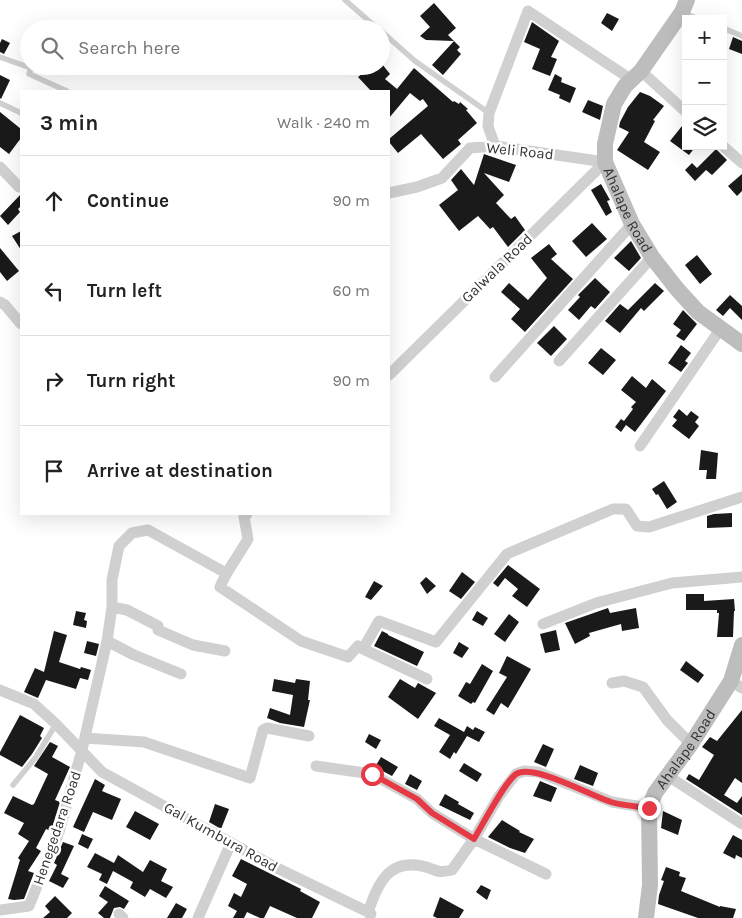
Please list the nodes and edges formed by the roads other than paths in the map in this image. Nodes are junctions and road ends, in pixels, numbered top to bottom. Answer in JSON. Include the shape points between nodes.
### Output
{"nodes":[{"id":1,"x":345,"y":0,"type":"edge"},
{"id":2,"x":685,"y":6,"type":"edge"},
{"id":3,"x":695,"y":15,"type":"edge"},
{"id":4,"x":368,"y":20,"type":"edge"},
{"id":5,"x":727,"y":30,"type":"edge"},
{"id":6,"x":742,"y":36,"type":"edge"},
{"id":7,"x":390,"y":39,"type":"edge"},
{"id":8,"x":0,"y":57,"type":"edge"},
{"id":9,"x":20,"y":64,"type":"edge"},
{"id":10,"x":31,"y":75,"type":"edge"},
{"id":11,"x":637,"y":75,"type":"junction"},
{"id":12,"x":66,"y":90,"type":"edge"},
{"id":13,"x":0,"y":103,"type":"edge"},
{"id":14,"x":682,"y":109,"type":"edge"},
{"id":15,"x":20,"y":113,"type":"edge"},
{"id":16,"x":489,"y":113,"type":"junction"},
{"id":17,"x":495,"y":146,"type":"junction"},
{"id":18,"x":727,"y":150,"type":"edge"},
{"id":19,"x":605,"y":162,"type":"junction"},
{"id":20,"x":742,"y":163,"type":"edge"},
{"id":21,"x":0,"y":167,"type":"edge"},
{"id":22,"x":20,"y":186,"type":"edge"},
{"id":23,"x":390,"y":193,"type":"edge"},
{"id":24,"x":632,"y":224,"type":"junction"},
{"id":25,"x":652,"y":257,"type":"junction"},
{"id":26,"x":0,"y":302,"type":"edge"},
{"id":27,"x":20,"y":323,"type":"edge"},
{"id":28,"x":721,"y":328,"type":"junction"},
{"id":29,"x":742,"y":344,"type":"edge"},
{"id":30,"x":559,"y":361,"type":"dead end"},
{"id":31,"x":390,"y":373,"type":"edge"},
{"id":32,"x":495,"y":377,"type":"dead end"},
{"id":33,"x":640,"y":446,"type":"dead end"},
{"id":34,"x":742,"y":497,"type":"edge"},
{"id":35,"x":246,"y":515,"type":"edge"},
{"id":36,"x":226,"y":573,"type":"junction"},
{"id":37,"x":742,"y":577,"type":"edge"},
{"id":38,"x":112,"y":607,"type":"junction"},
{"id":39,"x":543,"y":624,"type":"dead end"},
{"id":40,"x":106,"y":641,"type":"junction"},
{"id":41,"x":742,"y":646,"type":"edge"},
{"id":42,"x":363,"y":649,"type":"junction"},
{"id":43,"x":225,"y":651,"type":"dead end"},
{"id":44,"x":181,"y":674,"type":"dead end"},
{"id":45,"x":427,"y":679,"type":"dead end"},
{"id":46,"x":612,"y":682,"type":"dead end"},
{"id":47,"x":736,"y":684,"type":"edge"},
{"id":48,"x":0,"y":690,"type":"edge"},
{"id":49,"x":56,"y":724,"type":"junction"},
{"id":50,"x":310,"y":736,"type":"dead end"},
{"id":51,"x":85,"y":738,"type":"junction"},
{"id":52,"x":691,"y":744,"type":"junction"},
{"id":53,"x":82,"y":750,"type":"junction"},
{"id":54,"x":316,"y":766,"type":"dead end"},
{"id":55,"x":668,"y":776,"type":"junction"},
{"id":56,"x":13,"y":785,"type":"dead end"},
{"id":57,"x":649,"y":808,"type":"junction"},
{"id":58,"x":742,"y":824,"type":"edge"},
{"id":59,"x":474,"y":839,"type":"junction"},
{"id":60,"x":231,"y":843,"type":"junction"},
{"id":61,"x":546,"y":874,"type":"dead end"},
{"id":62,"x":3,"y":913,"type":"edge"},
{"id":63,"x":369,"y":915,"type":"edge"},
{"id":64,"x":198,"y":918,"type":"edge"},
{"id":65,"x":646,"y":918,"type":"edge"}],
"edges":[{"from":1,"to":4,"type":"lane"},
{"from":2,"to":3,"type":"lane"},
{"from":2,"to":11,"type":"street","name":"Ahalape Road"},
{"from":5,"to":6,"type":"lane"},
{"from":7,"to":16,"type":"lane","via":[[415,61]]},
{"from":8,"to":9,"type":"lane"},
{"from":10,"to":12,"type":"lane"},
{"from":11,"to":14,"type":"street"},
{"from":11,"to":16,"type":"street","via":[[528,11]]},
{"from":11,"to":19,"type":"street","name":"Ahalape Road","via":[[625,86],[614,104],[605,144]]},
{"from":13,"to":15,"type":"lane"},
{"from":16,"to":17,"type":"street","via":[[488,126]]},
{"from":17,"to":19,"type":"street","name":"Weli Road"},
{"from":17,"to":23,"type":"street","name":"Weli Road","via":[[470,148],[442,178]]},
{"from":18,"to":20,"type":"street"},
{"from":19,"to":24,"type":"street","name":"Ahalape Road"},
{"from":19,"to":31,"type":"street","name":"Galwala Road"},
{"from":21,"to":22,"type":"street"},
{"from":24,"to":25,"type":"street","name":"Ahalape Road"},
{"from":24,"to":32,"type":"street"},
{"from":25,"to":28,"type":"street","name":"Ahalape Road","via":[[698,312]]},
{"from":25,"to":30,"type":"street"},
{"from":26,"to":27,"type":"street"},
{"from":28,"to":29,"type":"street","name":"Ahalape Road"},
{"from":28,"to":33,"type":"street"},
{"from":34,"to":42,"type":"street","via":[[649,527],[637,526],[626,509],[613,510],[507,554],[436,642],[380,620]]},
{"from":35,"to":36,"type":"street","via":[[248,539]]},
{"from":36,"to":38,"type":"street","via":[[148,530],[132,533],[120,546],[112,580]]},
{"from":36,"to":42,"type":"street","via":[[220,587],[301,641],[348,656],[358,646]]},
{"from":37,"to":39,"type":"street","via":[[672,583],[596,603]]},
{"from":38,"to":40,"type":"street"},
{"from":38,"to":43,"type":"street","via":[[127,610],[158,626],[158,630],[194,645]]},
{"from":40,"to":44,"type":"street"},
{"from":40,"to":51,"type":"street"},
{"from":41,"to":47,"type":"street","name":"Ahalape Road"},
{"from":42,"to":45,"type":"street"},
{"from":46,"to":52,"type":"street","via":[[624,681],[643,687],[667,720]]},
{"from":47,"to":52,"type":"street","name":"Ahalape Road"},
{"from":48,"to":49,"type":"street","name":"Gal Kumbura Road","via":[[34,704]]},
{"from":49,"to":53,"type":"street","name":"Gal Kumbura Road"},
{"from":49,"to":56,"type":"lane","via":[[36,757]]},
{"from":50,"to":51,"type":"street","via":[[263,730],[250,778],[144,742]]},
{"from":51,"to":53,"type":"street"},
{"from":52,"to":55,"type":"street","name":"Ahalape Road"},
{"from":53,"to":60,"type":"street","name":"Gal Kumbura Road","via":[[102,772]]},
{"from":53,"to":62,"type":"street","name":"Henegedara Road","via":[[59,832],[29,906]]},
{"from":54,"to":59,"type":"street","via":[[372,774],[417,799],[432,813]]},
{"from":55,"to":57,"type":"street","name":"Ahalape Road","via":[[655,792]]},
{"from":55,"to":58,"type":"street"},
{"from":57,"to":59,"type":"street","via":[[612,802],[538,772],[524,771],[516,774],[499,796]]},
{"from":57,"to":65,"type":"street","name":"Ahalape Road","via":[[650,885]]},
{"from":59,"to":61,"type":"street"},
{"from":59,"to":63,"type":"street","via":[[452,870],[439,873],[423,866],[406,864],[388,872],[377,887]]},
{"from":60,"to":63,"type":"street","name":"Gal Kumbura Road"},
{"from":60,"to":64,"type":"street"}]}
